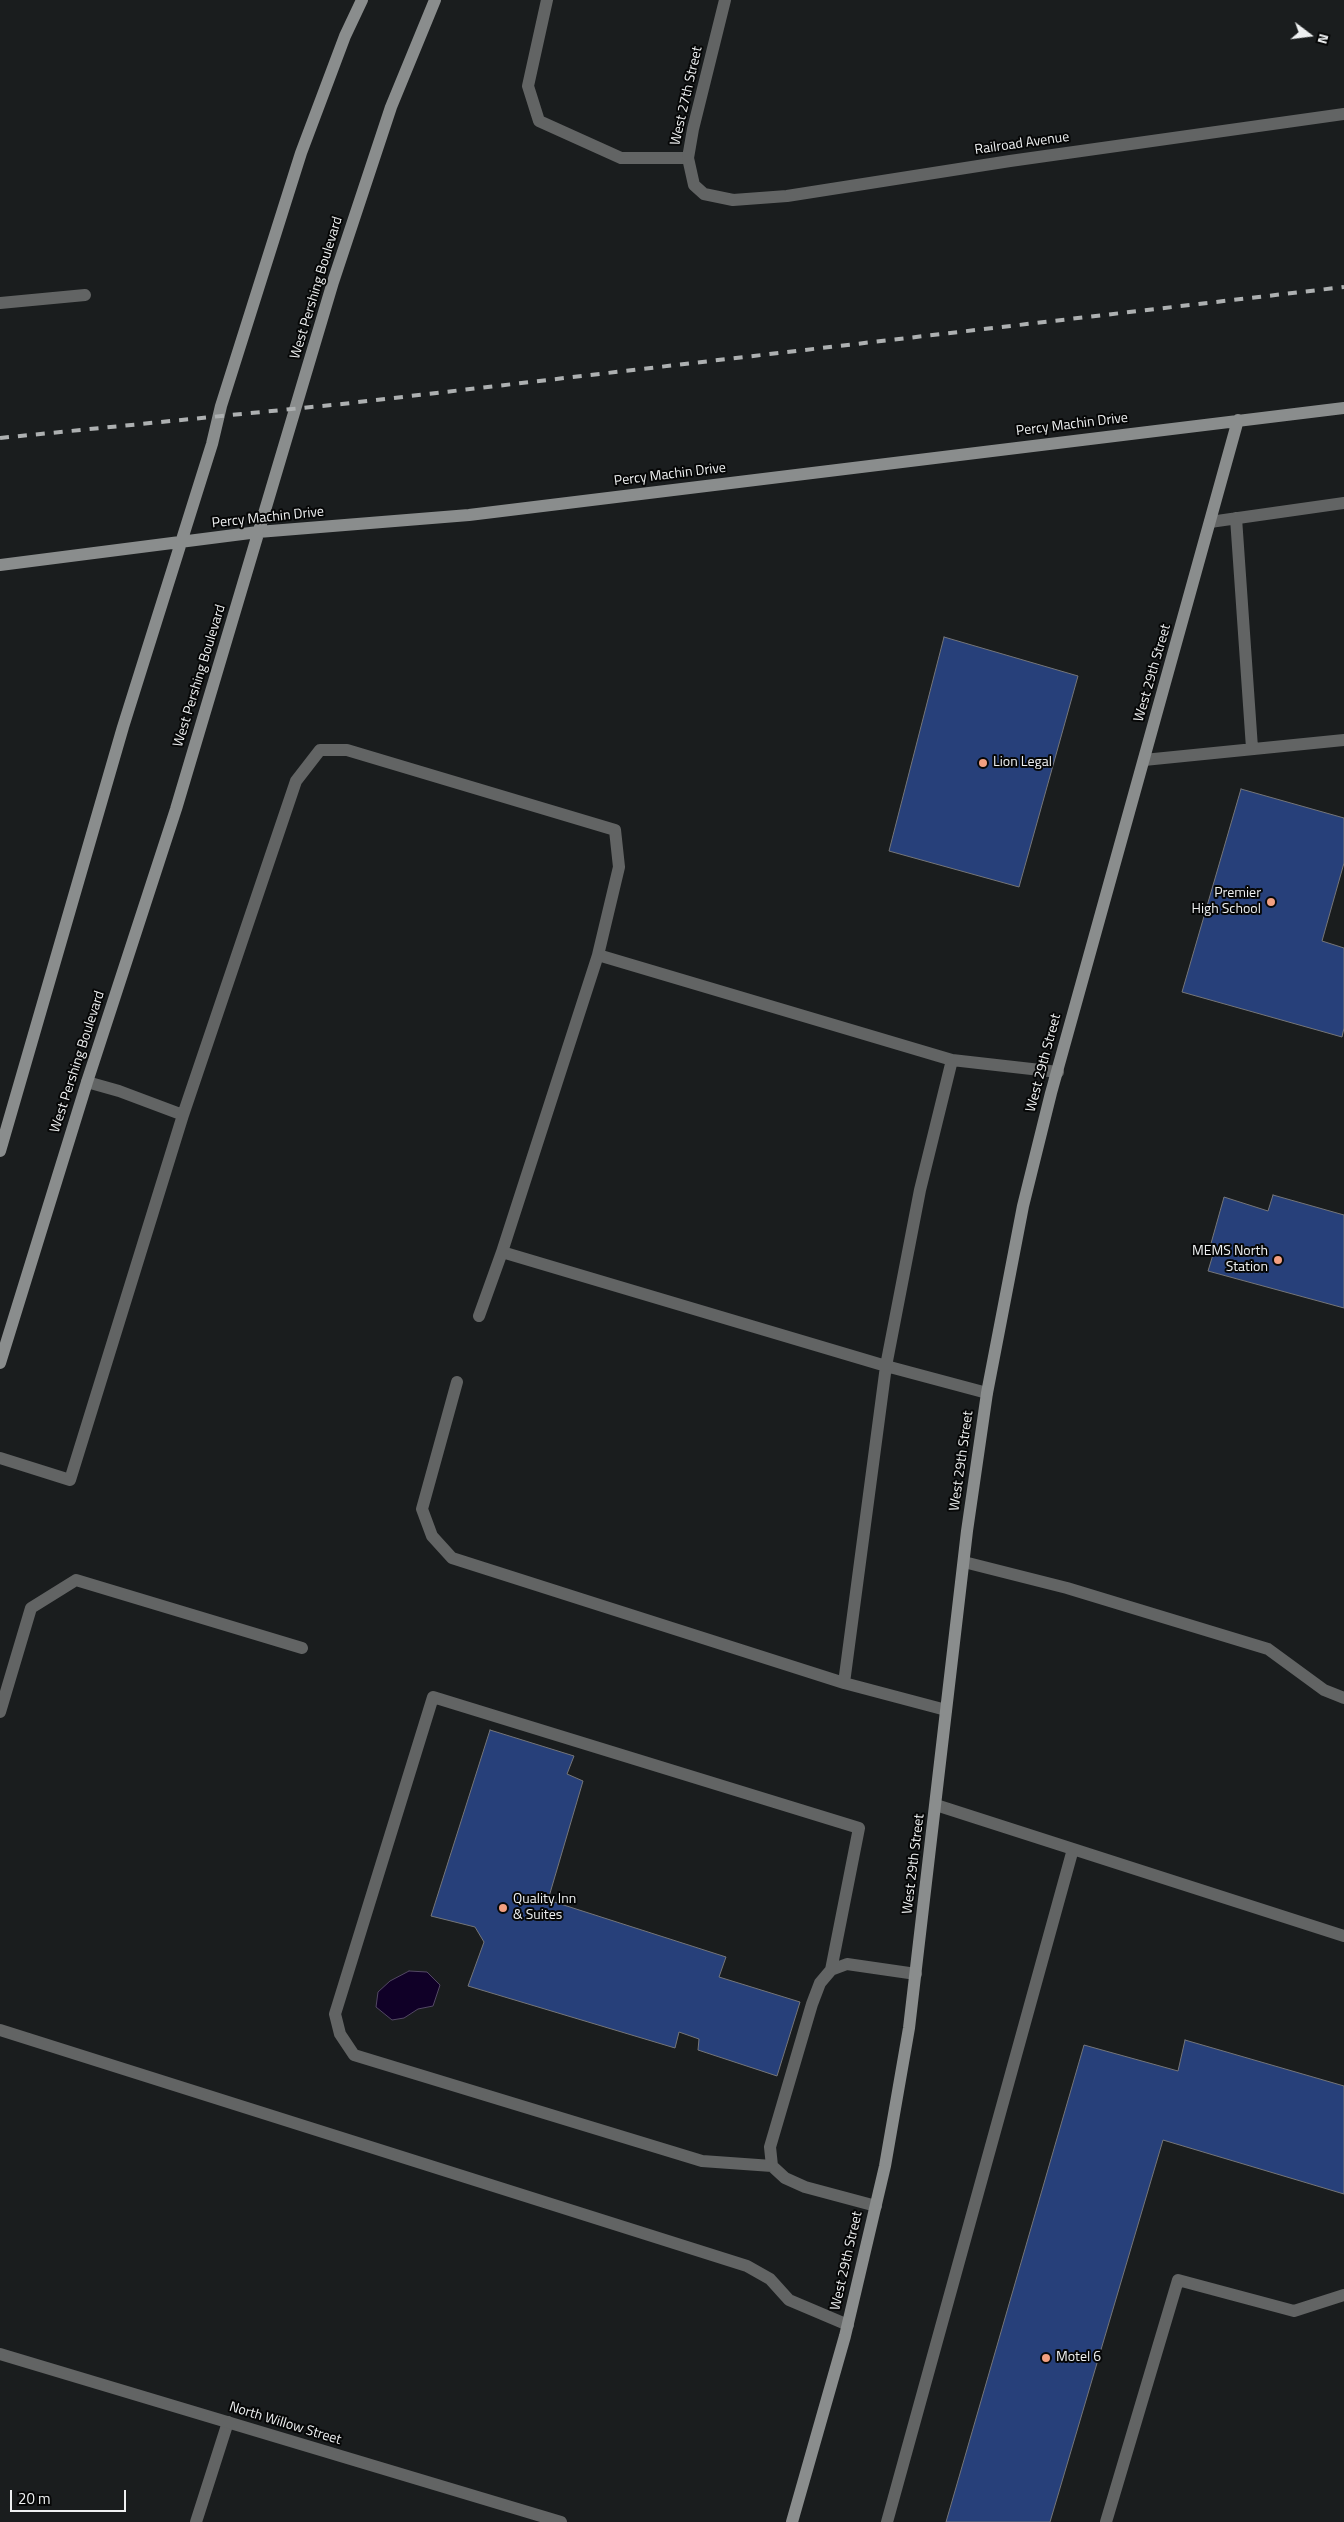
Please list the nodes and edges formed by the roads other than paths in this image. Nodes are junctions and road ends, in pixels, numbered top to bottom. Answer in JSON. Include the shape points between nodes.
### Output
{"nodes":[{"id":1,"x":362,"y":0,"type":"edge"},
{"id":2,"x":435,"y":0,"type":"edge"},
{"id":3,"x":547,"y":0,"type":"edge"},
{"id":4,"x":725,"y":0,"type":"edge"},
{"id":5,"x":1344,"y":114,"type":"edge"},
{"id":6,"x":688,"y":158,"type":"junction"},
{"id":7,"x":704,"y":194,"type":"joint"},
{"id":8,"x":85,"y":295,"type":"dead end"},
{"id":9,"x":0,"y":303,"type":"edge"},
{"id":10,"x":1344,"y":408,"type":"edge"},
{"id":11,"x":1238,"y":420,"type":"junction"},
{"id":12,"x":1344,"y":503,"type":"edge"},
{"id":13,"x":1236,"y":518,"type":"junction"},
{"id":14,"x":1210,"y":522,"type":"junction"},
{"id":15,"x":258,"y":532,"type":"junction"},
{"id":16,"x":182,"y":542,"type":"junction"},
{"id":17,"x":0,"y":565,"type":"edge"},
{"id":18,"x":1344,"y":740,"type":"edge"},
{"id":19,"x":1252,"y":748,"type":"junction"},
{"id":20,"x":1144,"y":760,"type":"junction"},
{"id":21,"x":598,"y":955,"type":"junction"},
{"id":22,"x":952,"y":1060,"type":"junction"},
{"id":23,"x":1058,"y":1072,"type":"junction"},
{"id":24,"x":87,"y":1082,"type":"junction"},
{"id":25,"x":183,"y":1115,"type":"junction"},
{"id":26,"x":0,"y":1151,"type":"edge"},
{"id":27,"x":502,"y":1252,"type":"junction"},
{"id":28,"x":479,"y":1316,"type":"dead end"},
{"id":29,"x":0,"y":1363,"type":"edge"},
{"id":30,"x":886,"y":1366,"type":"junction"},
{"id":31,"x":457,"y":1382,"type":"dead end"},
{"id":32,"x":987,"y":1393,"type":"junction"},
{"id":33,"x":0,"y":1458,"type":"edge"},
{"id":34,"x":964,"y":1562,"type":"junction"},
{"id":35,"x":302,"y":1648,"type":"dead end"},
{"id":36,"x":844,"y":1683,"type":"junction"},
{"id":37,"x":1344,"y":1698,"type":"edge"},
{"id":38,"x":946,"y":1710,"type":"junction"},
{"id":39,"x":0,"y":1712,"type":"edge"},
{"id":40,"x":936,"y":1805,"type":"junction"},
{"id":41,"x":1072,"y":1849,"type":"junction"},
{"id":42,"x":1344,"y":1936,"type":"edge"},
{"id":43,"x":830,"y":1970,"type":"junction"},
{"id":44,"x":916,"y":1974,"type":"junction"},
{"id":45,"x":0,"y":2030,"type":"edge"},
{"id":46,"x":772,"y":2166,"type":"junction"},
{"id":47,"x":876,"y":2206,"type":"junction"},
{"id":48,"x":1344,"y":2295,"type":"edge"},
{"id":49,"x":848,"y":2325,"type":"junction"},
{"id":50,"x":0,"y":2354,"type":"edge"},
{"id":51,"x":228,"y":2422,"type":"junction"},
{"id":52,"x":196,"y":2522,"type":"edge"},
{"id":53,"x":561,"y":2522,"type":"edge"},
{"id":54,"x":792,"y":2522,"type":"edge"},
{"id":55,"x":887,"y":2522,"type":"edge"},
{"id":56,"x":1106,"y":2522,"type":"edge"}],
"edges":[{"from":1,"to":16,"type":"main road","via":[[344,36],[301,153]]},
{"from":2,"to":15,"type":"main road","name":"West Pershing Boulevard","via":[[391,107],[336,272]]},
{"from":3,"to":6,"type":"street","via":[[528,86],[539,121],[621,158]]},
{"from":4,"to":6,"type":"street","name":"West 27th Street"},
{"from":5,"to":7,"type":"street","name":"Railroad Avenue","via":[[787,196],[733,200]]},
{"from":6,"to":7,"type":"street","name":"West 27th Street","via":[[694,185]]},
{"from":8,"to":9,"type":"street"},
{"from":10,"to":11,"type":"main road","name":"Percy Machin Drive"},
{"from":11,"to":14,"type":"main road","name":"West 29th Street"},
{"from":11,"to":15,"type":"main road","name":"Percy Machin Drive","via":[[469,515]]},
{"from":12,"to":13,"type":"street"},
{"from":13,"to":14,"type":"street"},
{"from":13,"to":19,"type":"street"},
{"from":14,"to":20,"type":"main road","name":"West 29th Street"},
{"from":15,"to":16,"type":"main road","name":"Percy Machin Drive"},
{"from":15,"to":24,"type":"main road","name":"West Pershing Boulevard","via":[[176,809]]},
{"from":16,"to":17,"type":"main road","name":"Percy Machin Drive"},
{"from":16,"to":26,"type":"main road","via":[[122,727]]},
{"from":18,"to":19,"type":"street"},
{"from":19,"to":20,"type":"street"},
{"from":20,"to":23,"type":"main road","name":"West 29th Street"},
{"from":21,"to":22,"type":"street"},
{"from":21,"to":25,"type":"street","via":[[619,867],[615,830],[347,750],[320,750],[296,781]]},
{"from":21,"to":27,"type":"street"},
{"from":22,"to":23,"type":"street"},
{"from":22,"to":30,"type":"street","via":[[920,1190]]},
{"from":23,"to":32,"type":"main road","name":"West 29th Street","via":[[1023,1206]]},
{"from":24,"to":25,"type":"street"},
{"from":24,"to":29,"type":"main road","name":"West Pershing Boulevard"},
{"from":25,"to":33,"type":"street","via":[[70,1480]]},
{"from":27,"to":28,"type":"street"},
{"from":27,"to":30,"type":"street"},
{"from":30,"to":32,"type":"street"},
{"from":30,"to":36,"type":"street"},
{"from":31,"to":36,"type":"street","via":[[422,1509],[432,1536],[452,1558]]},
{"from":32,"to":34,"type":"main road","name":"West 29th Street"},
{"from":34,"to":37,"type":"street","via":[[1067,1588],[1268,1649],[1324,1690]]},
{"from":34,"to":38,"type":"main road","name":"West 29th Street"},
{"from":35,"to":39,"type":"street","via":[[76,1580],[31,1608]]},
{"from":36,"to":38,"type":"street"},
{"from":38,"to":40,"type":"main road","name":"West 29th Street"},
{"from":40,"to":41,"type":"street"},
{"from":40,"to":44,"type":"main road","name":"West 29th Street"},
{"from":41,"to":42,"type":"street"},
{"from":41,"to":55,"type":"street"},
{"from":43,"to":44,"type":"street","via":[[847,1964]]},
{"from":43,"to":46,"type":"street","via":[[820,1983],[812,2004],[770,2147]]},
{"from":43,"to":46,"type":"street","via":[[859,1828],[433,1697],[335,2014],[340,2034],[354,2055],[702,2161]]},
{"from":44,"to":47,"type":"main road","name":"West 29th Street"},
{"from":45,"to":49,"type":"street","via":[[747,2266],[770,2279],[789,2300]]},
{"from":46,"to":47,"type":"street","via":[[785,2178],[805,2187]]},
{"from":47,"to":49,"type":"main road","name":"West 29th Street"},
{"from":48,"to":56,"type":"street","via":[[1294,2311],[1178,2280]]},
{"from":49,"to":54,"type":"main road","name":"West 29th Street"},
{"from":50,"to":51,"type":"street","name":"North Willow Street"},
{"from":51,"to":52,"type":"street"},
{"from":51,"to":53,"type":"street","name":"North Willow Street"}]}
